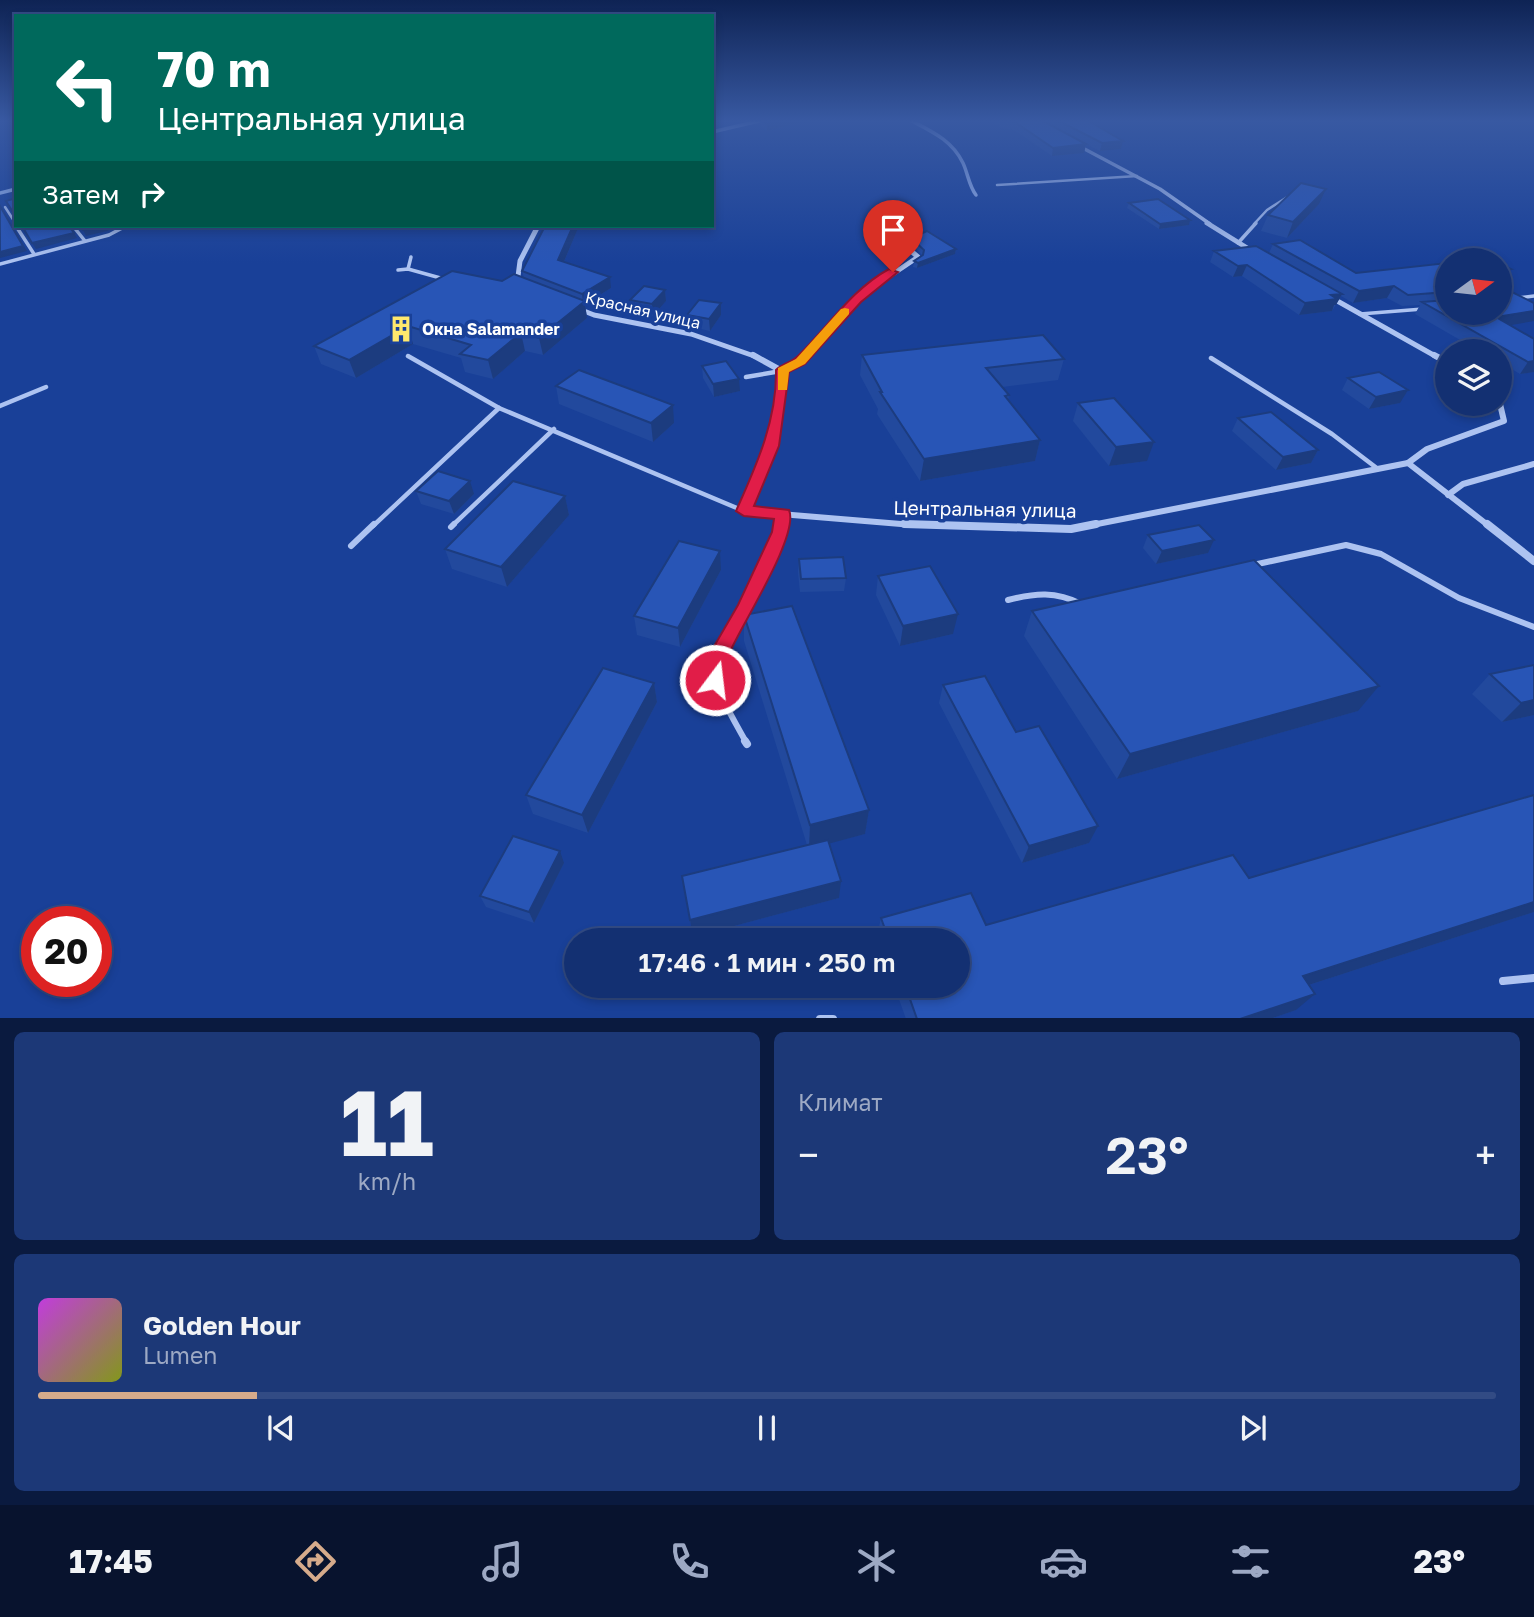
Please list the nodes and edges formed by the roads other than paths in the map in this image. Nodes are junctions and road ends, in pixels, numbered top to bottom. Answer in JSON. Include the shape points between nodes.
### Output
{"nodes":[{"id":1,"x":1121,"y":168,"type":"edge"},
{"id":2,"x":1138,"y":176,"type":"junction"},
{"id":3,"x":997,"y":185,"type":"dead end"},
{"id":4,"x":1298,"y":190,"type":"edge"},
{"id":5,"x":5,"y":207,"type":"edge"},
{"id":6,"x":893,"y":217,"type":"dead end"},
{"id":7,"x":14,"y":222,"type":"edge"},
{"id":8,"x":18,"y":228,"type":"edge"},
{"id":9,"x":75,"y":228,"type":"edge"},
{"id":10,"x":122,"y":228,"type":"edge"},
{"id":11,"x":537,"y":228,"type":"edge"},
{"id":12,"x":85,"y":241,"type":"junction"},
{"id":13,"x":1238,"y":243,"type":"junction"},
{"id":14,"x":34,"y":254,"type":"junction"},
{"id":15,"x":1260,"y":256,"type":"edge"},
{"id":16,"x":411,"y":257,"type":"dead end"},
{"id":17,"x":0,"y":264,"type":"edge"},
{"id":18,"x":408,"y":269,"type":"junction"},
{"id":19,"x":398,"y":270,"type":"dead end"},
{"id":20,"x":452,"y":282,"type":"edge"},
{"id":21,"x":517,"y":285,"type":"junction"},
{"id":22,"x":529,"y":289,"type":"edge"},
{"id":23,"x":506,"y":290,"type":"edge"},
{"id":24,"x":1327,"y":294,"type":"edge"},
{"id":25,"x":1534,"y":296,"type":"edge"},
{"id":26,"x":1512,"y":299,"type":"edge"},
{"id":27,"x":573,"y":306,"type":"edge"},
{"id":28,"x":1435,"y":308,"type":"edge"},
{"id":29,"x":1360,"y":314,"type":"junction"},
{"id":30,"x":1435,"y":355,"type":"edge"},
{"id":31,"x":408,"y":356,"type":"dead end"},
{"id":32,"x":1211,"y":358,"type":"dead end"},
{"id":33,"x":782,"y":370,"type":"junction"},
{"id":34,"x":746,"y":377,"type":"dead end"},
{"id":35,"x":46,"y":387,"type":"dead end"},
{"id":36,"x":0,"y":406,"type":"edge"},
{"id":37,"x":499,"y":408,"type":"junction"},
{"id":38,"x":1503,"y":416,"type":"edge"},
{"id":39,"x":554,"y":429,"type":"junction"},
{"id":40,"x":1408,"y":463,"type":"junction"},
{"id":41,"x":1534,"y":464,"type":"edge"},
{"id":42,"x":1378,"y":469,"type":"junction"},
{"id":43,"x":1448,"y":495,"type":"junction"},
{"id":44,"x":744,"y":511,"type":"junction"},
{"id":45,"x":783,"y":514,"type":"junction"},
{"id":46,"x":451,"y":527,"type":"dead end"},
{"id":47,"x":351,"y":546,"type":"dead end"},
{"id":48,"x":1534,"y":561,"type":"edge"},
{"id":49,"x":1250,"y":566,"type":"edge"},
{"id":50,"x":1008,"y":600,"type":"dead end"},
{"id":51,"x":1096,"y":603,"type":"edge"},
{"id":52,"x":1534,"y":627,"type":"edge"},
{"id":53,"x":747,"y":744,"type":"dead end"},
{"id":54,"x":1534,"y":978,"type":"edge"},
{"id":55,"x":1503,"y":981,"type":"dead end"},
{"id":56,"x":820,"y":1018,"type":"edge"},
{"id":57,"x":832,"y":1018,"type":"edge"}],
"edges":[{"from":1,"to":2,"type":"street"},
{"from":2,"to":3,"type":"lane"},
{"from":2,"to":13,"type":"street"},
{"from":4,"to":13,"type":"lane","via":[[1267,210]]},
{"from":5,"to":7,"type":"lane"},
{"from":6,"to":33,"type":"street","via":[[904,246],[918,257],[880,279],[800,361]]},
{"from":8,"to":14,"type":"lane"},
{"from":9,"to":12,"type":"lane"},
{"from":10,"to":12,"type":"lane"},
{"from":11,"to":21,"type":"street","via":[[518,262]]},
{"from":12,"to":14,"type":"lane"},
{"from":13,"to":15,"type":"street"},
{"from":14,"to":17,"type":"lane"},
{"from":16,"to":18,"type":"lane"},
{"from":18,"to":19,"type":"lane"},
{"from":18,"to":20,"type":"lane"},
{"from":21,"to":22,"type":"street"},
{"from":21,"to":23,"type":"lane"},
{"from":24,"to":29,"type":"street"},
{"from":25,"to":26,"type":"lane"},
{"from":27,"to":33,"type":"street","name":"Красная улица","via":[[594,315],[701,336],[762,357]]},
{"from":28,"to":29,"type":"lane"},
{"from":29,"to":30,"type":"street"},
{"from":31,"to":37,"type":"lane"},
{"from":32,"to":42,"type":"lane","via":[[1332,434]]},
{"from":33,"to":34,"type":"lane"},
{"from":33,"to":44,"type":"street","via":[[772,446]]},
{"from":35,"to":36,"type":"lane"},
{"from":37,"to":39,"type":"lane"},
{"from":37,"to":47,"type":"lane"},
{"from":38,"to":40,"type":"street","name":"Центральная улица","via":[[1504,421],[1427,449]]},
{"from":39,"to":44,"type":"lane"},
{"from":39,"to":46,"type":"lane"},
{"from":40,"to":42,"type":"street","name":"Центральная улица"},
{"from":40,"to":43,"type":"street"},
{"from":41,"to":43,"type":"street","via":[[1463,484]]},
{"from":42,"to":45,"type":"street","name":"Центральная улица","via":[[1071,529],[901,524]]},
{"from":43,"to":48,"type":"street"},
{"from":44,"to":45,"type":"street","name":"Центральная улица"},
{"from":45,"to":53,"type":"lane","via":[[766,565],[718,655],[715,680]]},
{"from":49,"to":52,"type":"lane","via":[[1346,545],[1381,554],[1459,597]]},
{"from":50,"to":51,"type":"lane","via":[[1035,593],[1063,593],[1082,605]]},
{"from":54,"to":55,"type":"lane"},
{"from":56,"to":57,"type":"lane"}]}
